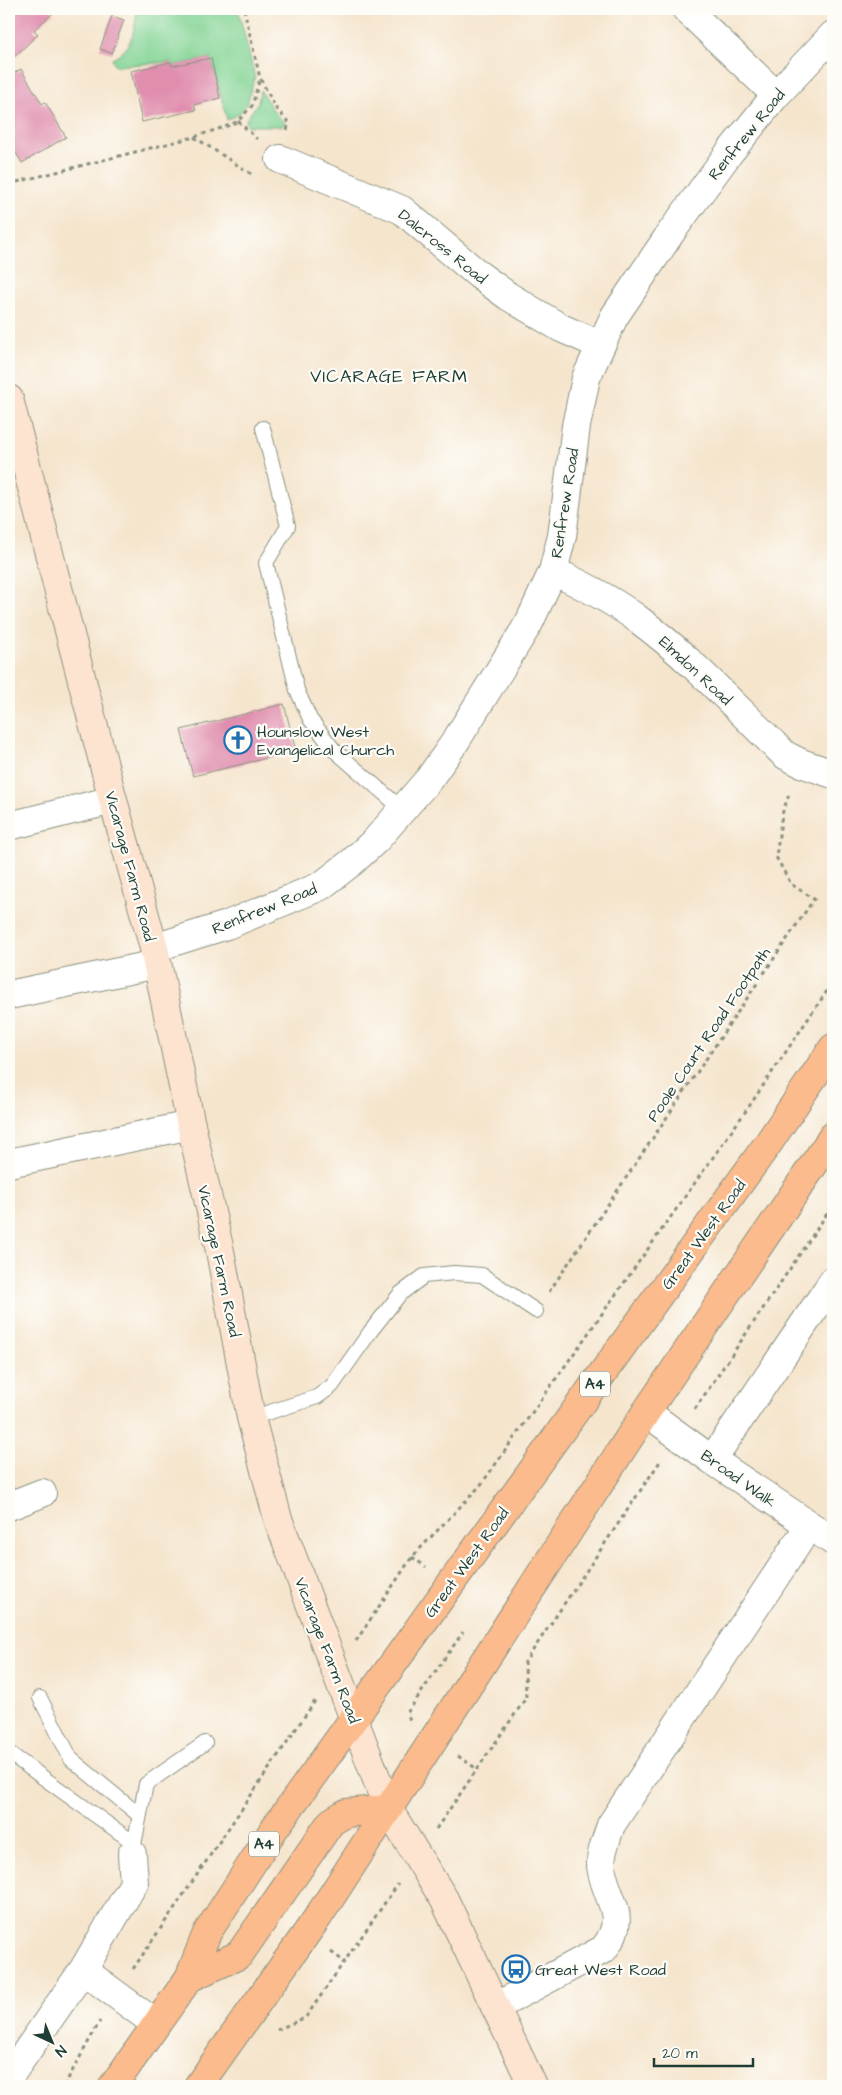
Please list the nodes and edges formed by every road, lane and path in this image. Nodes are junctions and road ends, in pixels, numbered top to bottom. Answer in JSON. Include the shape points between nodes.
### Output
{"nodes":[{"id":1,"x":244,"y":9,"type":"edge"},
{"id":2,"x":686,"y":9,"type":"edge"},
{"id":3,"x":833,"y":35,"type":"edge"},
{"id":4,"x":260,"y":78,"type":"junction"},
{"id":5,"x":776,"y":95,"type":"junction"},
{"id":6,"x":194,"y":137,"type":"junction"},
{"id":7,"x":280,"y":160,"type":"junction"},
{"id":8,"x":9,"y":184,"type":"edge"},
{"id":9,"x":600,"y":345,"type":"junction"},
{"id":10,"x":9,"y":399,"type":"edge"},
{"id":11,"x":263,"y":428,"type":"dead end"},
{"id":12,"x":553,"y":570,"type":"junction"},
{"id":13,"x":801,"y":763,"type":"junction"},
{"id":14,"x":833,"y":774,"type":"edge"},
{"id":15,"x":113,"y":800,"type":"junction"},
{"id":16,"x":402,"y":809,"type":"junction"},
{"id":17,"x":9,"y":826,"type":"edge"},
{"id":18,"x":155,"y":956,"type":"junction"},
{"id":19,"x":833,"y":982,"type":"edge"},
{"id":20,"x":9,"y":995,"type":"edge"},
{"id":21,"x":833,"y":1048,"type":"edge"},
{"id":22,"x":191,"y":1125,"type":"junction"},
{"id":23,"x":833,"y":1136,"type":"edge"},
{"id":24,"x":9,"y":1163,"type":"edge"},
{"id":25,"x":833,"y":1204,"type":"edge"},
{"id":26,"x":833,"y":1281,"type":"edge"},
{"id":27,"x":536,"y":1311,"type":"joint"},
{"id":28,"x":699,"y":1402,"type":"dead end"},
{"id":29,"x":646,"y":1412,"type":"junction"},
{"id":30,"x":252,"y":1418,"type":"junction"},
{"id":31,"x":712,"y":1460,"type":"junction"},
{"id":32,"x":658,"y":1464,"type":"dead end"},
{"id":33,"x":42,"y":1494,"type":"dead end"},
{"id":34,"x":9,"y":1506,"type":"edge"},
{"id":35,"x":810,"y":1526,"type":"junction"},
{"id":36,"x":833,"y":1541,"type":"edge"},
{"id":37,"x":412,"y":1557,"type":"junction"},
{"id":38,"x":432,"y":1570,"type":"dead end"},
{"id":39,"x":466,"y":1628,"type":"dead end"},
{"id":40,"x":359,"y":1636,"type":"dead end"},
{"id":41,"x":40,"y":1698,"type":"dead end"},
{"id":42,"x":317,"y":1698,"type":"dead end"},
{"id":43,"x":354,"y":1718,"type":"junction"},
{"id":44,"x":413,"y":1725,"type":"dead end"},
{"id":45,"x":205,"y":1743,"type":"dead end"},
{"id":46,"x":9,"y":1753,"type":"edge"},
{"id":47,"x":456,"y":1755,"type":"dead end"},
{"id":48,"x":477,"y":1769,"type":"junction"},
{"id":49,"x":388,"y":1809,"type":"junction"},
{"id":50,"x":139,"y":1815,"type":"junction"},
{"id":51,"x":436,"y":1830,"type":"dead end"},
{"id":52,"x":133,"y":1848,"type":"junction"},
{"id":53,"x":395,"y":1889,"type":"dead end"},
{"id":54,"x":330,"y":1951,"type":"dead end"},
{"id":55,"x":345,"y":1962,"type":"junction"},
{"id":56,"x":83,"y":1970,"type":"junction"},
{"id":57,"x":189,"y":1978,"type":"junction"},
{"id":58,"x":115,"y":1996,"type":"junction"},
{"id":59,"x":495,"y":2007,"type":"junction"},
{"id":60,"x":306,"y":2017,"type":"dead end"},
{"id":61,"x":156,"y":2024,"type":"junction"},
{"id":62,"x":9,"y":2077,"type":"edge"},
{"id":63,"x":64,"y":2086,"type":"edge"},
{"id":64,"x":113,"y":2086,"type":"edge"},
{"id":65,"x":198,"y":2086,"type":"edge"},
{"id":66,"x":533,"y":2086,"type":"edge"}],
"edges":[{"from":1,"to":4,"type":"path"},
{"from":2,"to":5,"type":"street"},
{"from":3,"to":5,"type":"street","name":"Renfrew Road"},
{"from":4,"to":6,"type":"path","via":[[252,106],[238,121]]},
{"from":4,"to":7,"type":"path","via":[[276,108],[289,123]]},
{"from":5,"to":9,"type":"street","name":"Renfrew Road","via":[[672,230]]},
{"from":6,"to":7,"type":"path","via":[[252,175]]},
{"from":6,"to":8,"type":"path"},
{"from":7,"to":9,"type":"street","name":"Dalcross Road","via":[[402,210],[508,296],[561,328]]},
{"from":9,"to":12,"type":"street","name":"Renfrew Road","via":[[586,378],[576,426],[562,536]]},
{"from":10,"to":15,"type":"street","name":"Vicarage Farm Road"},
{"from":11,"to":16,"type":"lane","via":[[288,526],[266,563],[297,690],[310,719],[334,750]]},
{"from":12,"to":13,"type":"street","name":"Elmdon Road","via":[[586,586],[644,624],[687,660],[785,754]]},
{"from":12,"to":16,"type":"street","name":"Renfrew Road","via":[[529,624],[466,725],[429,779]]},
{"from":13,"to":14,"type":"street","name":"Elmdon Road"},
{"from":13,"to":27,"type":"path","name":"Poole Court Road Footpath","via":[[782,814],[776,857],[791,884],[814,899]]},
{"from":15,"to":17,"type":"street"},
{"from":15,"to":18,"type":"street","name":"Vicarage Farm Road"},
{"from":16,"to":18,"type":"street","name":"Renfrew Road","via":[[376,840],[321,886]]},
{"from":18,"to":20,"type":"street","name":"Renfrew Road"},
{"from":18,"to":22,"type":"street","name":"Vicarage Farm Road"},
{"from":19,"to":37,"type":"path","name":"Great West Road","via":[[750,1105],[480,1486]]},
{"from":21,"to":43,"type":"highway","name":"Great West Road","number":"A4","via":[[767,1145]]},
{"from":22,"to":24,"type":"street"},
{"from":22,"to":30,"type":"street","name":"Vicarage Farm Road","via":[[220,1251]]},
{"from":23,"to":29,"type":"highway"},
{"from":25,"to":28,"type":"path"},
{"from":26,"to":31,"type":"street"},
{"from":27,"to":30,"type":"lane","via":[[482,1275],[424,1276],[400,1294],[332,1386],[317,1397]]},
{"from":29,"to":31,"type":"street","name":"Broad Walk"},
{"from":29,"to":49,"type":"highway"},
{"from":30,"to":43,"type":"street","name":"Vicarage Farm Road","via":[[278,1520]]},
{"from":31,"to":35,"type":"street","name":"Broad Walk"},
{"from":32,"to":48,"type":"path","via":[[525,1662],[526,1698]]},
{"from":33,"to":34,"type":"street"},
{"from":35,"to":36,"type":"street","name":"Broad Walk"},
{"from":35,"to":59,"type":"street","via":[[611,1826],[601,1866],[618,1921],[613,1938],[604,1949]]},
{"from":37,"to":38,"type":"path"},
{"from":37,"to":40,"type":"path","name":"Great West Road"},
{"from":39,"to":44,"type":"path","via":[[407,1712]]},
{"from":41,"to":50,"type":"lane","via":[[71,1759]]},
{"from":42,"to":58,"type":"path"},
{"from":43,"to":49,"type":"street","name":"Vicarage Farm Road"},
{"from":43,"to":57,"type":"highway","name":"Great West Road","number":"A4","via":[[274,1828],[208,1933]]},
{"from":45,"to":50,"type":"lane","via":[[146,1784]]},
{"from":46,"to":52,"type":"lane"},
{"from":47,"to":48,"type":"path"},
{"from":48,"to":51,"type":"path"},
{"from":49,"to":57,"type":"highway","number":"A4","via":[[346,1813],[331,1822],[239,1955]]},
{"from":49,"to":59,"type":"street","name":"Vicarage Farm Road","via":[[444,1899]]},
{"from":49,"to":65,"type":"highway","via":[[318,1917]]},
{"from":50,"to":52,"type":"lane"},
{"from":52,"to":56,"type":"street","via":[[134,1883]]},
{"from":53,"to":55,"type":"path"},
{"from":54,"to":55,"type":"path"},
{"from":55,"to":60,"type":"path"},
{"from":56,"to":58,"type":"street"},
{"from":56,"to":62,"type":"street"},
{"from":57,"to":61,"type":"highway","name":"Great West Road","number":"A4"},
{"from":58,"to":61,"type":"street"},
{"from":58,"to":63,"type":"path"},
{"from":59,"to":66,"type":"street","name":"Vicarage Farm Road"},
{"from":61,"to":64,"type":"highway","name":"Great West Road","number":"A4"}]}
